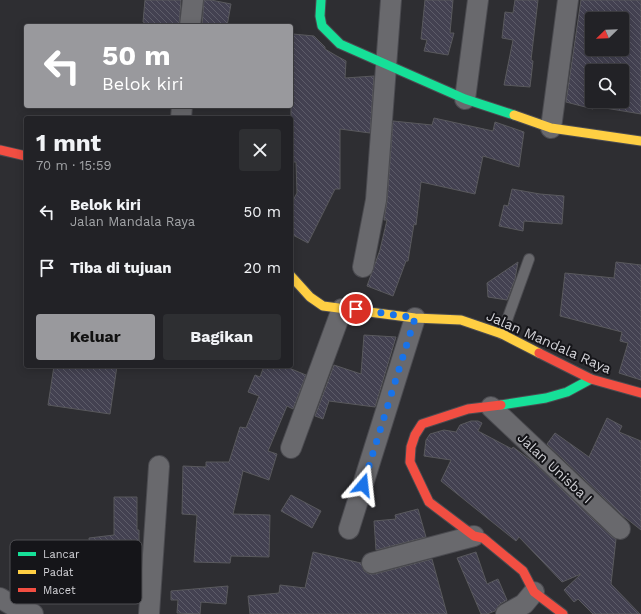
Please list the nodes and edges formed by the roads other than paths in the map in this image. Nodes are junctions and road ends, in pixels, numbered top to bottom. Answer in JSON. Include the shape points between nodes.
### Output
{"nodes":[{"id":1,"x":192,"y":0,"type":"edge"},
{"id":2,"x":321,"y":0,"type":"edge"},
{"id":3,"x":391,"y":0,"type":"edge"},
{"id":4,"x":478,"y":0,"type":"edge"},
{"id":5,"x":568,"y":0,"type":"edge"},
{"id":6,"x":190,"y":24,"type":"edge"},
{"id":7,"x":386,"y":65,"type":"junction"},
{"id":8,"x":465,"y":99,"type":"junction"},
{"id":9,"x":551,"y":128,"type":"junction"},
{"id":10,"x":641,"y":141,"type":"edge"},
{"id":11,"x":0,"y":150,"type":"edge"},
{"id":12,"x":24,"y":156,"type":"edge"},
{"id":13,"x":529,"y":259,"type":"dead end"},
{"id":14,"x":363,"y":268,"type":"dead end"},
{"id":15,"x":293,"y":278,"type":"edge"},
{"id":16,"x":342,"y":309,"type":"junction"},
{"id":17,"x":415,"y":318,"type":"junction"},
{"id":18,"x":502,"y":334,"type":"junction"},
{"id":19,"x":591,"y":379,"type":"junction"},
{"id":20,"x":641,"y":393,"type":"edge"},
{"id":21,"x":491,"y":407,"type":"junction"},
{"id":22,"x":291,"y":448,"type":"dead end"},
{"id":23,"x":159,"y":466,"type":"dead end"},
{"id":24,"x":620,"y":528,"type":"dead end"},
{"id":25,"x":349,"y":529,"type":"dead end"},
{"id":26,"x":474,"y":536,"type":"junction"},
{"id":27,"x":372,"y":563,"type":"dead end"},
{"id":28,"x":534,"y":592,"type":"junction"},
{"id":29,"x":0,"y":598,"type":"edge"},
{"id":30,"x":10,"y":604,"type":"edge"},
{"id":31,"x":10,"y":604,"type":"edge"},
{"id":32,"x":33,"y":614,"type":"edge"},
{"id":33,"x":149,"y":614,"type":"edge"},
{"id":34,"x":506,"y":614,"type":"edge"},
{"id":35,"x":563,"y":614,"type":"edge"}],
"edges":[{"from":1,"to":6,"type":"street"},
{"from":2,"to":7,"type":"street","via":[[322,26],[340,44]]},
{"from":3,"to":7,"type":"street"},
{"from":4,"to":8,"type":"street"},
{"from":5,"to":9,"type":"street"},
{"from":7,"to":8,"type":"street"},
{"from":7,"to":14,"type":"street","via":[[376,200]]},
{"from":8,"to":9,"type":"street"},
{"from":9,"to":10,"type":"street"},
{"from":11,"to":12,"type":"street"},
{"from":13,"to":18,"type":"lane"},
{"from":15,"to":16,"type":"street","name":"Jalan Mandala Raya","via":[[310,297],[323,306]]},
{"from":16,"to":17,"type":"street","name":"Jalan Mandala Raya"},
{"from":16,"to":22,"type":"street"},
{"from":17,"to":18,"type":"street","name":"Jalan Mandala Raya","via":[[461,320]]},
{"from":17,"to":25,"type":"street"},
{"from":18,"to":19,"type":"street","name":"Jalan Mandala Raya"},
{"from":19,"to":20,"type":"street","name":"Jalan Mandala Raya"},
{"from":19,"to":21,"type":"street","via":[[567,392],[553,396]]},
{"from":21,"to":24,"type":"street","name":"Jalan Unisba I"},
{"from":21,"to":26,"type":"street","via":[[468,409],[422,424],[411,448],[410,462],[429,502]]},
{"from":23,"to":33,"type":"street"},
{"from":26,"to":27,"type":"street"},
{"from":26,"to":28,"type":"street","via":[[483,538],[523,571]]},
{"from":28,"to":34,"type":"street","via":[[524,604]]},
{"from":28,"to":35,"type":"street"},
{"from":29,"to":31,"type":"street"},
{"from":30,"to":32,"type":"street"}]}
